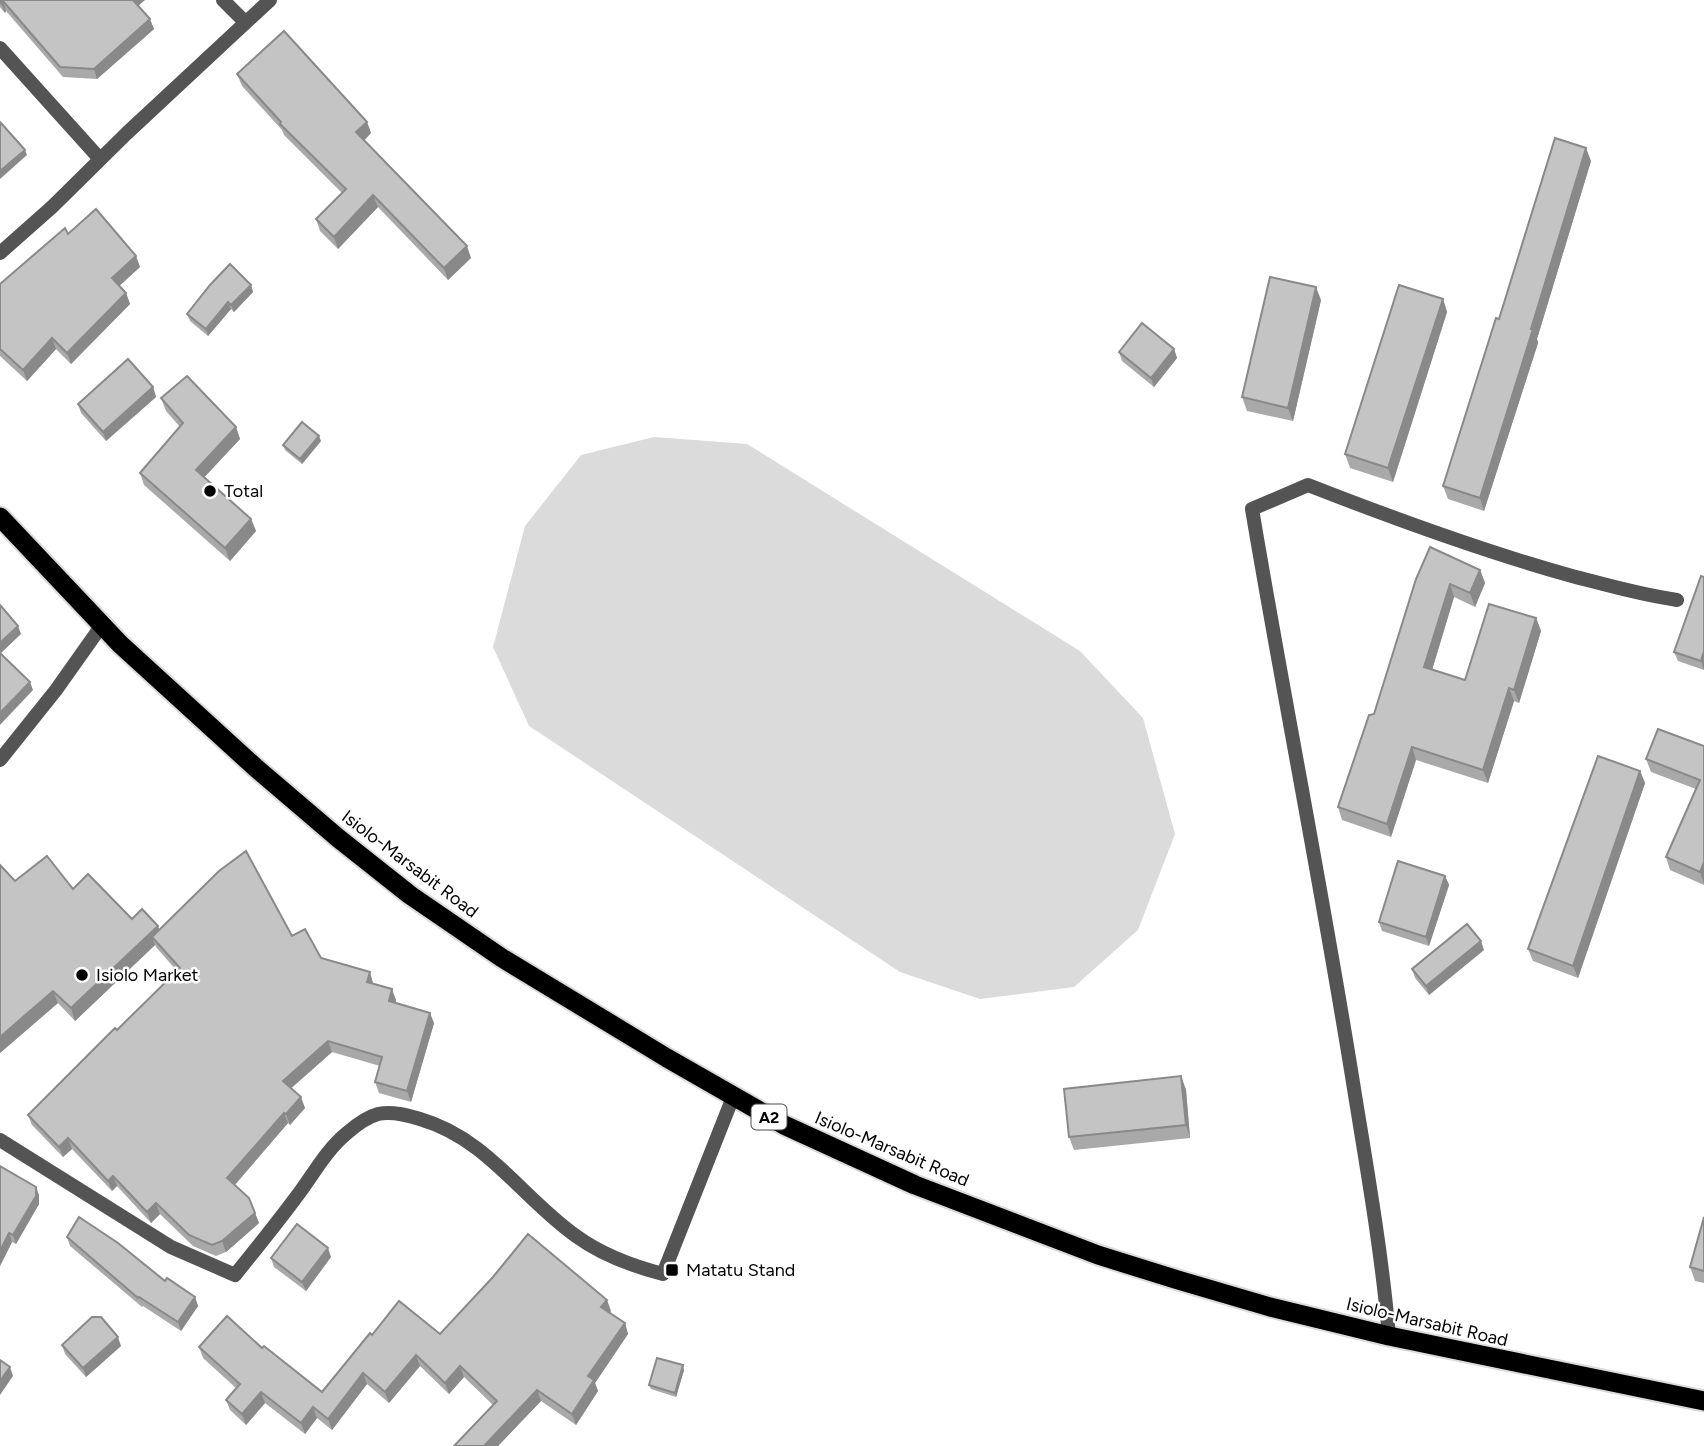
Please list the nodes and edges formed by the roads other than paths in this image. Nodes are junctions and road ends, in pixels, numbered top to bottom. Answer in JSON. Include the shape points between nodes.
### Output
{"nodes":[{"id":1,"x":223,"y":0,"type":"edge"},
{"id":2,"x":270,"y":0,"type":"edge"},
{"id":3,"x":246,"y":22,"type":"junction"},
{"id":4,"x":0,"y":48,"type":"edge"},
{"id":5,"x":100,"y":159,"type":"junction"},
{"id":6,"x":0,"y":253,"type":"edge"},
{"id":7,"x":0,"y":517,"type":"edge"},
{"id":8,"x":1677,"y":600,"type":"dead end"},
{"id":9,"x":102,"y":625,"type":"junction"},
{"id":10,"x":0,"y":760,"type":"edge"},
{"id":11,"x":733,"y":1097,"type":"junction"},
{"id":12,"x":0,"y":1140,"type":"edge"},
{"id":13,"x":1389,"y":1336,"type":"junction"},
{"id":14,"x":1704,"y":1401,"type":"edge"}],
"edges":[{"from":1,"to":3,"type":"street"},
{"from":2,"to":3,"type":"street"},
{"from":3,"to":5,"type":"street"},
{"from":4,"to":5,"type":"street"},
{"from":5,"to":6,"type":"street"},
{"from":7,"to":9,"type":"highway","name":"Isiolo-Marsabit Road","number":"A2"},
{"from":8,"to":13,"type":"street","via":[[1648,596],[1452,540],[1308,485],[1252,509],[1377,1224]]},
{"from":9,"to":10,"type":"street"},
{"from":9,"to":11,"type":"highway","name":"Isiolo-Marsabit Road","number":"A2","via":[[256,768],[410,895],[502,958]]},
{"from":11,"to":12,"type":"street","via":[[663,1274],[615,1259],[576,1236],[459,1135],[439,1124],[396,1113],[372,1116],[345,1134],[235,1275],[171,1247]]},
{"from":11,"to":13,"type":"highway","name":"Isiolo-Marsabit Road","number":"A2","via":[[891,1175],[1098,1255],[1270,1307]]},
{"from":13,"to":14,"type":"highway","name":"Isiolo-Marsabit Road","number":"A2"}]}
